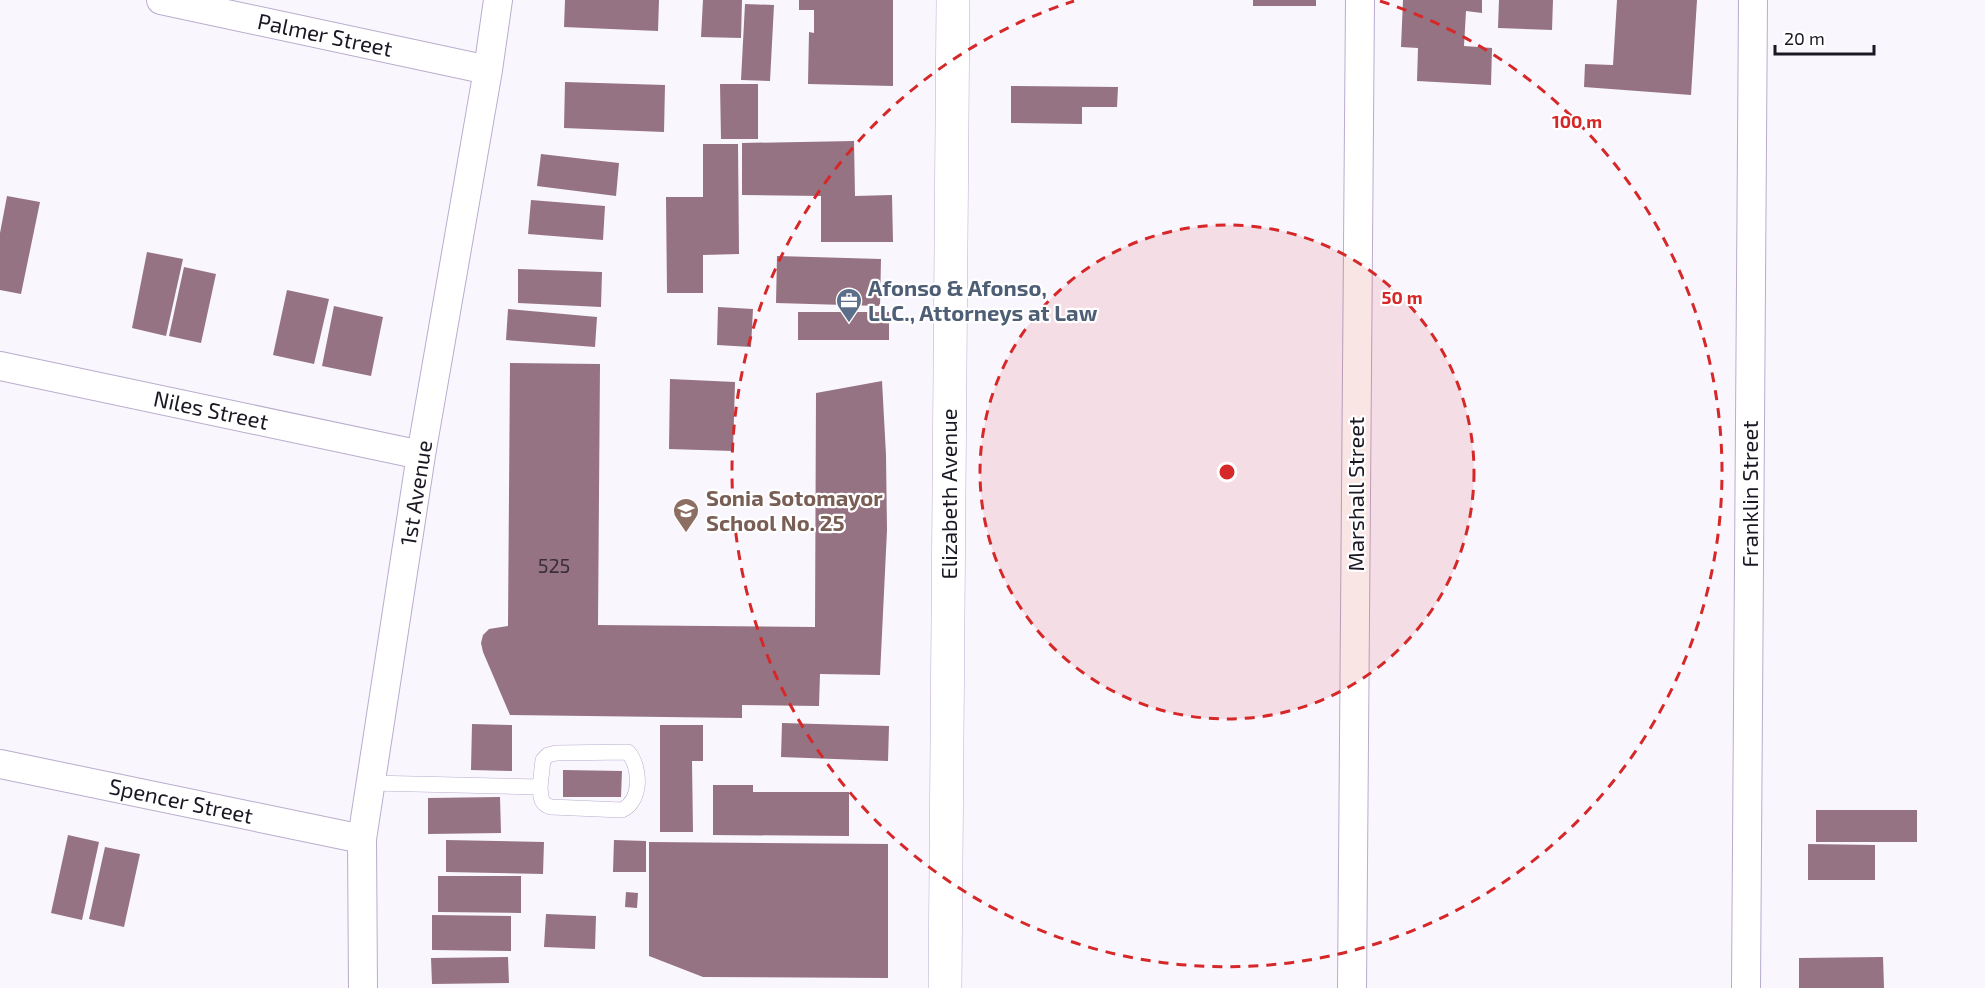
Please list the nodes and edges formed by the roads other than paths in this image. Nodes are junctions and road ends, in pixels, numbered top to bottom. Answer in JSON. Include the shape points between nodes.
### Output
{"nodes":[{"id":1,"x":161,"y":0,"type":"edge"},
{"id":2,"x":498,"y":0,"type":"edge"},
{"id":3,"x":953,"y":0,"type":"edge"},
{"id":4,"x":1360,"y":0,"type":"edge"},
{"id":5,"x":1753,"y":0,"type":"edge"},
{"id":6,"x":488,"y":70,"type":"junction"},
{"id":7,"x":0,"y":366,"type":"edge"},
{"id":8,"x":421,"y":455,"type":"junction"},
{"id":9,"x":0,"y":764,"type":"edge"},
{"id":10,"x":371,"y":783,"type":"junction"},
{"id":11,"x":540,"y":787,"type":"junction"},
{"id":12,"x":362,"y":839,"type":"junction"},
{"id":13,"x":363,"y":988,"type":"edge"},
{"id":14,"x":945,"y":988,"type":"edge"},
{"id":15,"x":1352,"y":988,"type":"edge"},
{"id":16,"x":1746,"y":988,"type":"edge"}],
"edges":[{"from":1,"to":6,"type":"street","name":"Palmer Street"},
{"from":2,"to":6,"type":"street","name":"1st Avenue"},
{"from":3,"to":14,"type":"street","name":"Elizabeth Avenue"},
{"from":4,"to":15,"type":"street","name":"Marshall Street"},
{"from":5,"to":16,"type":"street","name":"Franklin Street"},
{"from":6,"to":8,"type":"street","name":"1st Avenue"},
{"from":7,"to":8,"type":"street","name":"Niles Street"},
{"from":8,"to":10,"type":"street","name":"1st Avenue"},
{"from":9,"to":12,"type":"street","name":"Spencer Street"},
{"from":10,"to":11,"type":"lane"},
{"from":10,"to":12,"type":"street","name":"1st Avenue"},
{"from":11,"to":11,"type":"lane","via":[[541,801],[551,807],[622,810],[637,795],[635,763],[628,752],[548,755],[543,760]]},
{"from":12,"to":13,"type":"street","name":"1st Avenue"}]}
